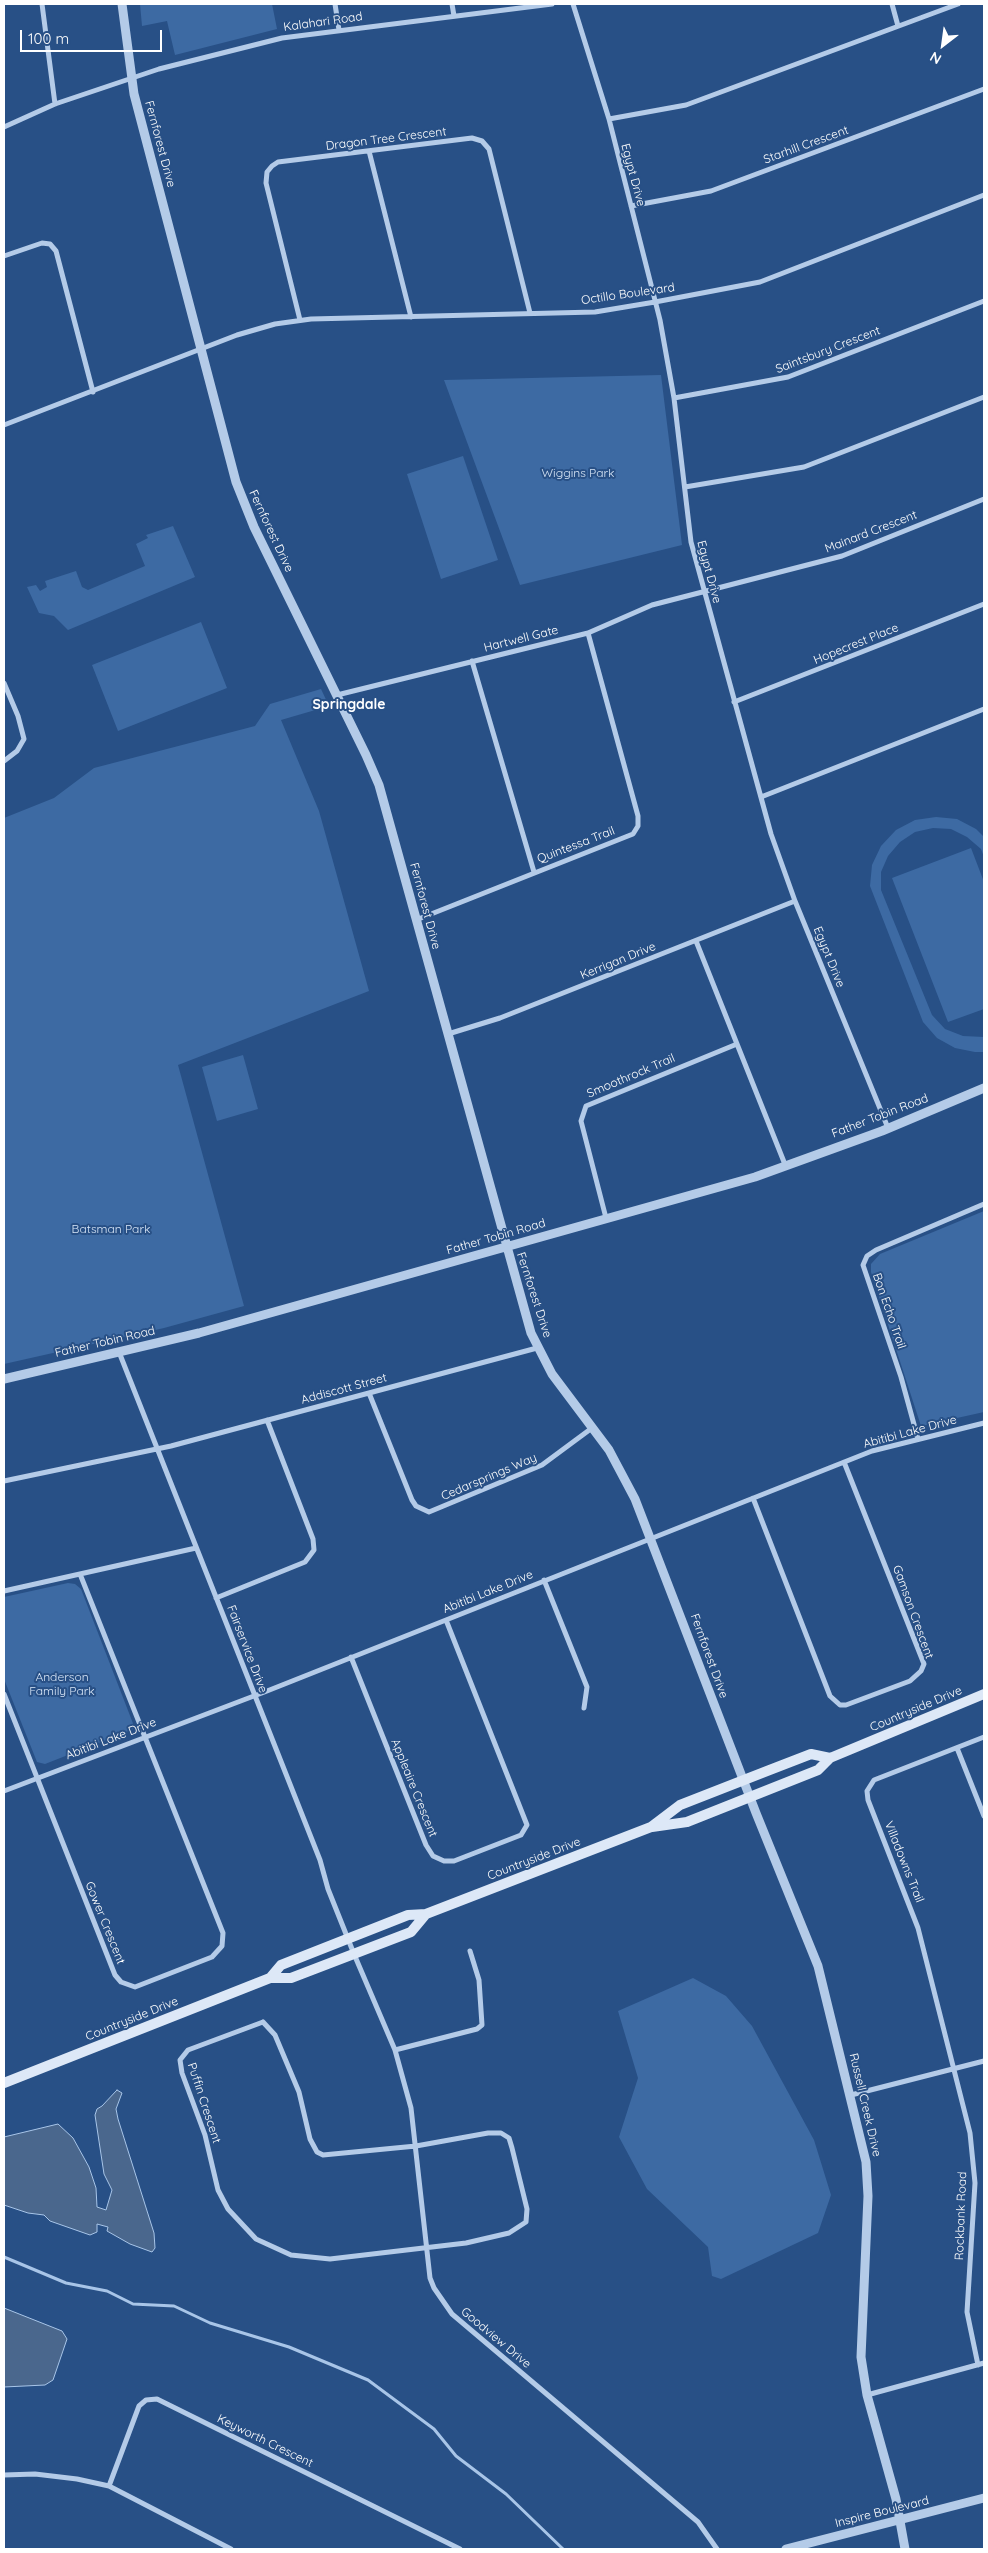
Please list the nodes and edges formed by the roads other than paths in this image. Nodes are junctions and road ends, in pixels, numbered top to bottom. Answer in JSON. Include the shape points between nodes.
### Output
{"nodes":[{"id":1,"x":42,"y":4,"type":"edge"},
{"id":2,"x":122,"y":4,"type":"edge"},
{"id":3,"x":335,"y":4,"type":"edge"},
{"id":4,"x":452,"y":4,"type":"edge"},
{"id":5,"x":552,"y":4,"type":"edge"},
{"id":6,"x":573,"y":4,"type":"edge"},
{"id":7,"x":892,"y":4,"type":"edge"},
{"id":8,"x":958,"y":4,"type":"edge"},
{"id":9,"x":454,"y":16,"type":"junction"},
{"id":10,"x":898,"y":26,"type":"junction"},
{"id":11,"x":339,"y":30,"type":"junction"},
{"id":12,"x":131,"y":79,"type":"junction"},
{"id":13,"x":984,"y":89,"type":"edge"},
{"id":14,"x":55,"y":104,"type":"junction"},
{"id":15,"x":609,"y":120,"type":"junction"},
{"id":16,"x":4,"y":127,"type":"edge"},
{"id":17,"x":369,"y":152,"type":"junction"},
{"id":18,"x":984,"y":195,"type":"edge"},
{"id":19,"x":631,"y":206,"type":"junction"},
{"id":20,"x":4,"y":256,"type":"edge"},
{"id":21,"x":984,"y":301,"type":"edge"},
{"id":22,"x":655,"y":302,"type":"junction"},
{"id":23,"x":530,"y":313,"type":"junction"},
{"id":24,"x":411,"y":316,"type":"junction"},
{"id":25,"x":300,"y":320,"type":"junction"},
{"id":26,"x":202,"y":349,"type":"junction"},
{"id":27,"x":93,"y":392,"type":"junction"},
{"id":28,"x":984,"y":396,"type":"edge"},
{"id":29,"x":674,"y":398,"type":"junction"},
{"id":30,"x":4,"y":425,"type":"edge"},
{"id":31,"x":684,"y":487,"type":"junction"},
{"id":32,"x":984,"y":499,"type":"edge"},
{"id":33,"x":704,"y":591,"type":"junction"},
{"id":34,"x":984,"y":604,"type":"edge"},
{"id":35,"x":588,"y":633,"type":"junction"},
{"id":36,"x":472,"y":661,"type":"junction"},
{"id":37,"x":4,"y":682,"type":"edge"},
{"id":38,"x":337,"y":695,"type":"junction"},
{"id":39,"x":734,"y":702,"type":"junction"},
{"id":40,"x":984,"y":709,"type":"edge"},
{"id":41,"x":4,"y":761,"type":"edge"},
{"id":42,"x":761,"y":797,"type":"junction"},
{"id":43,"x":534,"y":872,"type":"junction"},
{"id":44,"x":795,"y":901,"type":"junction"},
{"id":45,"x":416,"y":920,"type":"junction"},
{"id":46,"x":696,"y":941,"type":"junction"},
{"id":47,"x":448,"y":1034,"type":"junction"},
{"id":48,"x":737,"y":1044,"type":"junction"},
{"id":49,"x":984,"y":1088,"type":"edge"},
{"id":50,"x":888,"y":1128,"type":"junction"},
{"id":51,"x":786,"y":1167,"type":"junction"},
{"id":52,"x":984,"y":1204,"type":"edge"},
{"id":53,"x":606,"y":1218,"type":"junction"},
{"id":54,"x":506,"y":1248,"type":"junction"},
{"id":55,"x":537,"y":1348,"type":"junction"},
{"id":56,"x":118,"y":1351,"type":"junction"},
{"id":57,"x":4,"y":1379,"type":"edge"},
{"id":58,"x":369,"y":1392,"type":"junction"},
{"id":59,"x":267,"y":1420,"type":"junction"},
{"id":60,"x":984,"y":1422,"type":"edge"},
{"id":61,"x":592,"y":1428,"type":"junction"},
{"id":62,"x":918,"y":1439,"type":"junction"},
{"id":63,"x":157,"y":1449,"type":"junction"},
{"id":64,"x":844,"y":1462,"type":"junction"},
{"id":65,"x":4,"y":1481,"type":"edge"},
{"id":66,"x":753,"y":1498,"type":"junction"},
{"id":67,"x":650,"y":1539,"type":"junction"},
{"id":68,"x":196,"y":1548,"type":"junction"},
{"id":69,"x":80,"y":1574,"type":"junction"},
{"id":70,"x":544,"y":1580,"type":"junction"},
{"id":71,"x":4,"y":1591,"type":"edge"},
{"id":72,"x":216,"y":1598,"type":"junction"},
{"id":73,"x":446,"y":1620,"type":"junction"},
{"id":74,"x":351,"y":1657,"type":"junction"},
{"id":75,"x":4,"y":1694,"type":"edge"},
{"id":76,"x":984,"y":1694,"type":"edge"},
{"id":77,"x":255,"y":1696,"type":"junction"},
{"id":78,"x":584,"y":1708,"type":"dead end"},
{"id":79,"x":144,"y":1736,"type":"junction"},
{"id":80,"x":984,"y":1737,"type":"edge"},
{"id":81,"x":957,"y":1748,"type":"junction"},
{"id":82,"x":830,"y":1758,"type":"junction"},
{"id":83,"x":37,"y":1778,"type":"junction"},
{"id":84,"x":743,"y":1780,"type":"junction"},
{"id":85,"x":4,"y":1791,"type":"edge"},
{"id":86,"x":749,"y":1797,"type":"junction"},
{"id":87,"x":984,"y":1816,"type":"edge"},
{"id":88,"x":651,"y":1827,"type":"junction"},
{"id":89,"x":426,"y":1914,"type":"junction"},
{"id":90,"x":348,"y":1938,"type":"junction"},
{"id":91,"x":470,"y":1951,"type":"dead end"},
{"id":92,"x":354,"y":1954,"type":"junction"},
{"id":93,"x":270,"y":1978,"type":"junction"},
{"id":94,"x":396,"y":2050,"type":"junction"},
{"id":95,"x":984,"y":2061,"type":"edge"},
{"id":96,"x":954,"y":2068,"type":"junction"},
{"id":97,"x":4,"y":2083,"type":"edge"},
{"id":98,"x":851,"y":2095,"type":"junction"},
{"id":99,"x":416,"y":2146,"type":"junction"},
{"id":100,"x":427,"y":2248,"type":"junction"},
{"id":101,"x":981,"y":2364,"type":"edge"},
{"id":102,"x":867,"y":2394,"type":"junction"},
{"id":103,"x":4,"y":2475,"type":"edge"},
{"id":104,"x":109,"y":2486,"type":"junction"},
{"id":105,"x":984,"y":2498,"type":"edge"},
{"id":106,"x":899,"y":2520,"type":"junction"},
{"id":107,"x":228,"y":2549,"type":"edge"},
{"id":108,"x":460,"y":2549,"type":"edge"},
{"id":109,"x":717,"y":2549,"type":"edge"},
{"id":110,"x":786,"y":2549,"type":"edge"},
{"id":111,"x":905,"y":2549,"type":"edge"}],
"edges":[{"from":1,"to":14,"type":"street"},
{"from":2,"to":12,"type":"street","name":"Fernforest Drive"},
{"from":3,"to":11,"type":"street"},
{"from":4,"to":9,"type":"street"},
{"from":5,"to":9,"type":"street","name":"Kalahari Road"},
{"from":6,"to":15,"type":"street","name":"Egypt Drive"},
{"from":7,"to":10,"type":"street"},
{"from":8,"to":10,"type":"street"},
{"from":9,"to":11,"type":"street","name":"Kalahari Road"},
{"from":10,"to":15,"type":"street","via":[[686,105]]},
{"from":11,"to":12,"type":"street","name":"Kalahari Road","via":[[282,38]]},
{"from":12,"to":14,"type":"street","name":"Kalahari Road"},
{"from":12,"to":26,"type":"street","name":"Fernforest Drive"},
{"from":13,"to":19,"type":"street","name":"Starhill Crescent","via":[[711,191]]},
{"from":14,"to":16,"type":"street","name":"Kalahari Road"},
{"from":15,"to":19,"type":"street","name":"Egypt Drive"},
{"from":17,"to":23,"type":"street","name":"Dragon Tree Crescent","via":[[472,138],[482,141],[489,149]]},
{"from":17,"to":24,"type":"street"},
{"from":17,"to":25,"type":"street","name":"Dragon Tree Crescent","via":[[278,162],[267,172],[266,183]]},
{"from":18,"to":22,"type":"street","name":"Octillo Boulevard","via":[[760,282]]},
{"from":19,"to":22,"type":"street","name":"Egypt Drive"},
{"from":20,"to":27,"type":"street","via":[[42,243],[50,244],[56,251]]},
{"from":21,"to":29,"type":"street","name":"Saintsbury Crescent","via":[[788,377]]},
{"from":22,"to":23,"type":"street","name":"Octillo Boulevard","via":[[596,312]]},
{"from":22,"to":29,"type":"street","name":"Egypt Drive"},
{"from":23,"to":24,"type":"street","name":"Octillo Boulevard"},
{"from":24,"to":25,"type":"street","name":"Octillo Boulevard"},
{"from":25,"to":26,"type":"street","name":"Octillo Boulevard","via":[[256,328]]},
{"from":26,"to":27,"type":"street","name":"Octillo Boulevard"},
{"from":26,"to":38,"type":"street","name":"Fernforest Drive","via":[[236,482],[247,512]]},
{"from":27,"to":30,"type":"street","name":"Octillo Boulevard"},
{"from":28,"to":31,"type":"street","via":[[804,466]]},
{"from":29,"to":31,"type":"street","name":"Egypt Drive"},
{"from":31,"to":33,"type":"street","name":"Egypt Drive","via":[[690,542]]},
{"from":32,"to":33,"type":"street","name":"Mainard Crescent","via":[[842,556]]},
{"from":33,"to":35,"type":"street","name":"Hartwell Gate","via":[[652,605]]},
{"from":33,"to":39,"type":"street","name":"Egypt Drive"},
{"from":34,"to":39,"type":"street","name":"Hopecrest Place"},
{"from":35,"to":36,"type":"street","name":"Hartwell Gate"},
{"from":35,"to":43,"type":"street","name":"Quintessa Trail","via":[[638,816],[638,826],[633,834]]},
{"from":36,"to":38,"type":"street","name":"Hartwell Gate"},
{"from":36,"to":43,"type":"street"},
{"from":37,"to":41,"type":"street","via":[[24,739],[17,751]]},
{"from":38,"to":45,"type":"street","name":"Fernforest Drive","via":[[374,772]]},
{"from":39,"to":42,"type":"street","name":"Egypt Drive"},
{"from":40,"to":42,"type":"street"},
{"from":42,"to":44,"type":"street","name":"Egypt Drive"},
{"from":43,"to":45,"type":"street","name":"Quintessa Trail"},
{"from":44,"to":46,"type":"street","name":"Kerrigan Drive"},
{"from":44,"to":50,"type":"street","name":"Egypt Drive"},
{"from":45,"to":47,"type":"street","name":"Fernforest Drive"},
{"from":46,"to":47,"type":"street","name":"Kerrigan Drive","via":[[500,1018]]},
{"from":46,"to":48,"type":"street"},
{"from":47,"to":54,"type":"street","name":"Fernforest Drive"},
{"from":48,"to":51,"type":"street"},
{"from":48,"to":53,"type":"street","name":"Smoothrock Trail","via":[[586,1106],[581,1121]]},
{"from":49,"to":50,"type":"street","name":"Father Tobin Road"},
{"from":50,"to":51,"type":"street","name":"Father Tobin Road"},
{"from":51,"to":53,"type":"street","name":"Father Tobin Road"},
{"from":52,"to":62,"type":"street","name":"Bon Echo Trail","via":[[876,1250],[867,1256],[863,1265]]},
{"from":53,"to":54,"type":"street","name":"Father Tobin Road"},
{"from":54,"to":55,"type":"street","name":"Fernforest Drive"},
{"from":54,"to":56,"type":"street","name":"Father Tobin Road","via":[[199,1333]]},
{"from":55,"to":58,"type":"street","name":"Addiscott Street"},
{"from":55,"to":61,"type":"street","name":"Fernforest Drive","via":[[558,1384]]},
{"from":56,"to":57,"type":"street","name":"Father Tobin Road"},
{"from":56,"to":63,"type":"street","name":"Fairservice Drive"},
{"from":58,"to":59,"type":"street","name":"Addiscott Street"},
{"from":58,"to":61,"type":"street","name":"Cedarsprings Way","via":[[412,1500],[416,1506],[429,1512],[538,1468]]},
{"from":59,"to":63,"type":"street","name":"Addiscott Street"},
{"from":59,"to":72,"type":"street","via":[[314,1539],[314,1550],[306,1562]]},
{"from":60,"to":62,"type":"street","name":"Abitibi Lake Drive"},
{"from":61,"to":67,"type":"street","name":"Fernforest Drive","via":[[622,1472]]},
{"from":62,"to":64,"type":"street","name":"Abitibi Lake Drive"},
{"from":63,"to":65,"type":"street","name":"Addiscott Street"},
{"from":63,"to":68,"type":"street","name":"Fairservice Drive"},
{"from":64,"to":66,"type":"street","name":"Abitibi Lake Drive"},
{"from":64,"to":66,"type":"street","name":"Gamson Crescent","via":[[924,1664],[917,1677],[910,1681],[846,1706],[830,1696]]},
{"from":66,"to":67,"type":"street","name":"Abitibi Lake Drive"},
{"from":67,"to":70,"type":"street","name":"Abitibi Lake Drive"},
{"from":67,"to":84,"type":"street","name":"Fernforest Drive"},
{"from":68,"to":69,"type":"street"},
{"from":68,"to":72,"type":"street","name":"Fairservice Drive"},
{"from":69,"to":71,"type":"street"},
{"from":69,"to":79,"type":"street","name":"Gower Crescent"},
{"from":70,"to":73,"type":"street","name":"Abitibi Lake Drive"},
{"from":70,"to":78,"type":"street","via":[[587,1687]]},
{"from":72,"to":77,"type":"street","name":"Fairservice Drive"},
{"from":73,"to":74,"type":"street","name":"Abitibi Lake Drive"},
{"from":73,"to":74,"type":"street","name":"Appleaire Crescent","via":[[527,1825],[520,1835],[454,1861],[433,1856],[426,1845]]},
{"from":74,"to":77,"type":"street","name":"Abitibi Lake Drive"},
{"from":75,"to":83,"type":"street","name":"Gower Crescent"},
{"from":76,"to":82,"type":"main road","name":"Countryside Drive"},
{"from":77,"to":79,"type":"street","name":"Abitibi Lake Drive"},
{"from":77,"to":90,"type":"street","name":"Fairservice Drive"},
{"from":79,"to":83,"type":"street","name":"Abitibi Lake Drive"},
{"from":79,"to":83,"type":"street","name":"Gower Crescent","via":[[223,1933],[222,1946],[212,1957],[135,1987],[121,1982],[115,1975]]},
{"from":80,"to":81,"type":"street","name":"Villadowns Trail"},
{"from":81,"to":87,"type":"street"},
{"from":81,"to":96,"type":"street","name":"Villadowns Trail","via":[[874,1780],[867,1791],[918,1928]]},
{"from":82,"to":84,"type":"main road","name":"Countryside Drive","via":[[811,1754]]},
{"from":82,"to":86,"type":"main road","name":"Countryside Drive","via":[[818,1770]]},
{"from":83,"to":85,"type":"street","name":"Abitibi Lake Drive"},
{"from":84,"to":86,"type":"street","name":"Fernforest Drive"},
{"from":84,"to":88,"type":"main road","name":"Countryside Drive","via":[[680,1805]]},
{"from":86,"to":88,"type":"main road","name":"Countryside Drive","via":[[687,1822]]},
{"from":86,"to":98,"type":"street","name":"Russell Creek Drive","via":[[818,1966]]},
{"from":88,"to":89,"type":"main road","name":"Countryside Drive"},
{"from":89,"to":90,"type":"main road","name":"Countryside Drive","via":[[408,1914]]},
{"from":89,"to":92,"type":"main road","name":"Countryside Drive","via":[[411,1932]]},
{"from":90,"to":92,"type":"street","name":"Fairservice Drive"},
{"from":90,"to":93,"type":"main road","name":"Countryside Drive","via":[[281,1965]]},
{"from":91,"to":94,"type":"street","via":[[479,1980],[482,2024],[477,2029]]},
{"from":92,"to":93,"type":"main road","name":"Countryside Drive","via":[[291,1978]]},
{"from":92,"to":94,"type":"street","name":"Goodview Drive"},
{"from":93,"to":97,"type":"main road","name":"Countryside Drive"},
{"from":94,"to":99,"type":"street","name":"Goodview Drive","via":[[411,2108]]},
{"from":95,"to":96,"type":"street"},
{"from":96,"to":98,"type":"street"},
{"from":96,"to":101,"type":"street","name":"Rockbank Road","via":[[972,2152],[974,2192],[967,2312]]},
{"from":98,"to":102,"type":"street","name":"Russell Creek Drive","via":[[866,2162],[868,2196],[860,2330],[860,2357]]},
{"from":99,"to":100,"type":"street","name":"Goodview Drive"},
{"from":99,"to":100,"type":"street","via":[[488,2133],[506,2134],[527,2209],[526,2222],[516,2230]]},
{"from":99,"to":100,"type":"street","name":"Puffin Crescent","via":[[331,2154],[317,2152],[310,2139],[299,2092],[275,2035],[263,2022],[188,2050],[180,2060],[205,2136],[218,2190],[228,2209],[256,2240],[291,2255],[310,2259]]},
{"from":100,"to":109,"type":"street","name":"Goodview Drive","via":[[430,2278],[452,2314],[698,2522]]},
{"from":101,"to":102,"type":"street"},
{"from":102,"to":106,"type":"street","name":"Russell Creek Drive"},
{"from":103,"to":104,"type":"street","via":[[35,2474]]},
{"from":104,"to":107,"type":"street"},
{"from":104,"to":108,"type":"street","name":"Keyworth Crescent","via":[[138,2406],[146,2400],[157,2399]]},
{"from":105,"to":106,"type":"street","name":"Inspire Boulevard"},
{"from":106,"to":110,"type":"street","name":"Inspire Boulevard"},
{"from":106,"to":111,"type":"street","name":"Russell Creek Drive"}]}
